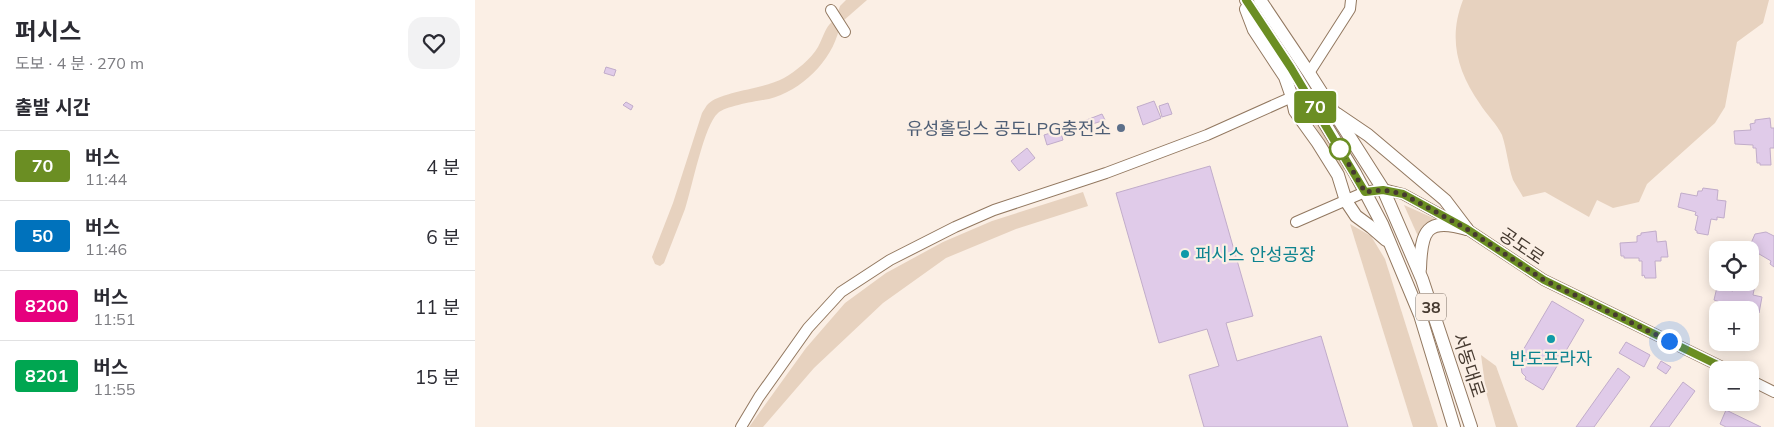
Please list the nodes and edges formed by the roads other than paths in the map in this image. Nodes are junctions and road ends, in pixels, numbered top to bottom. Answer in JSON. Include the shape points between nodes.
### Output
{"nodes":[{"id":1,"x":1244,"y":0,"type":"edge"},
{"id":2,"x":1260,"y":0,"type":"edge"},
{"id":3,"x":1351,"y":0,"type":"edge"},
{"id":4,"x":831,"y":10,"type":"dead end"},
{"id":5,"x":845,"y":32,"type":"dead end"},
{"id":6,"x":1309,"y":72,"type":"junction"},
{"id":7,"x":1292,"y":97,"type":"junction"},
{"id":8,"x":1333,"y":111,"type":"junction"},
{"id":9,"x":1383,"y":190,"type":"junction"},
{"id":10,"x":1365,"y":192,"type":"junction"},
{"id":11,"x":1346,"y":202,"type":"junction"},
{"id":12,"x":1296,"y":222,"type":"dead end"},
{"id":13,"x":1467,"y":229,"type":"junction"},
{"id":14,"x":1393,"y":247,"type":"junction"},
{"id":15,"x":1420,"y":274,"type":"junction"},
{"id":16,"x":1710,"y":361,"type":"edge"},
{"id":17,"x":1759,"y":384,"type":"edge"},
{"id":18,"x":1774,"y":392,"type":"edge"},
{"id":19,"x":741,"y":427,"type":"edge"},
{"id":20,"x":1454,"y":427,"type":"edge"},
{"id":21,"x":1471,"y":427,"type":"edge"}],
"edges":[{"from":1,"to":7,"type":"main road","via":[[1254,30],[1285,78]]},
{"from":1,"to":10,"type":"main road","name":"서동대로","number":"38","via":[[1291,68]]},
{"from":2,"to":6,"type":"main road","name":"서동대로","number":"38"},
{"from":3,"to":6,"type":"street","via":[[1350,9]]},
{"from":4,"to":5,"type":"street"},
{"from":6,"to":8,"type":"main road","name":"서동대로","number":"38"},
{"from":7,"to":11,"type":"main road","via":[[1295,111],[1338,175]]},
{"from":7,"to":19,"type":"street","via":[[1207,135],[994,210],[890,260],[841,292],[808,328]]},
{"from":8,"to":9,"type":"main road","name":"서동대로","number":"38"},
{"from":8,"to":13,"type":"main road","via":[[1368,135],[1445,200]]},
{"from":9,"to":10,"type":"street","name":"공도로"},
{"from":9,"to":13,"type":"street","name":"공도로","via":[[1403,194]]},
{"from":9,"to":15,"type":"main road","name":"서동대로","number":"38"},
{"from":10,"to":11,"type":"street","name":"공도로"},
{"from":10,"to":14,"type":"main road","name":"서동대로","number":"38"},
{"from":11,"to":12,"type":"street","name":"공도로"},
{"from":11,"to":14,"type":"main road","via":[[1356,216]]},
{"from":13,"to":15,"type":"main road","via":[[1436,225],[1425,233],[1421,245]]},
{"from":13,"to":16,"type":"street","name":"공도로","via":[[1544,280]]},
{"from":14,"to":20,"type":"main road","name":"서동대로","number":"38","via":[[1420,315]]},
{"from":15,"to":21,"type":"main road","name":"서동대로","number":"38"},
{"from":17,"to":18,"type":"street"}]}
